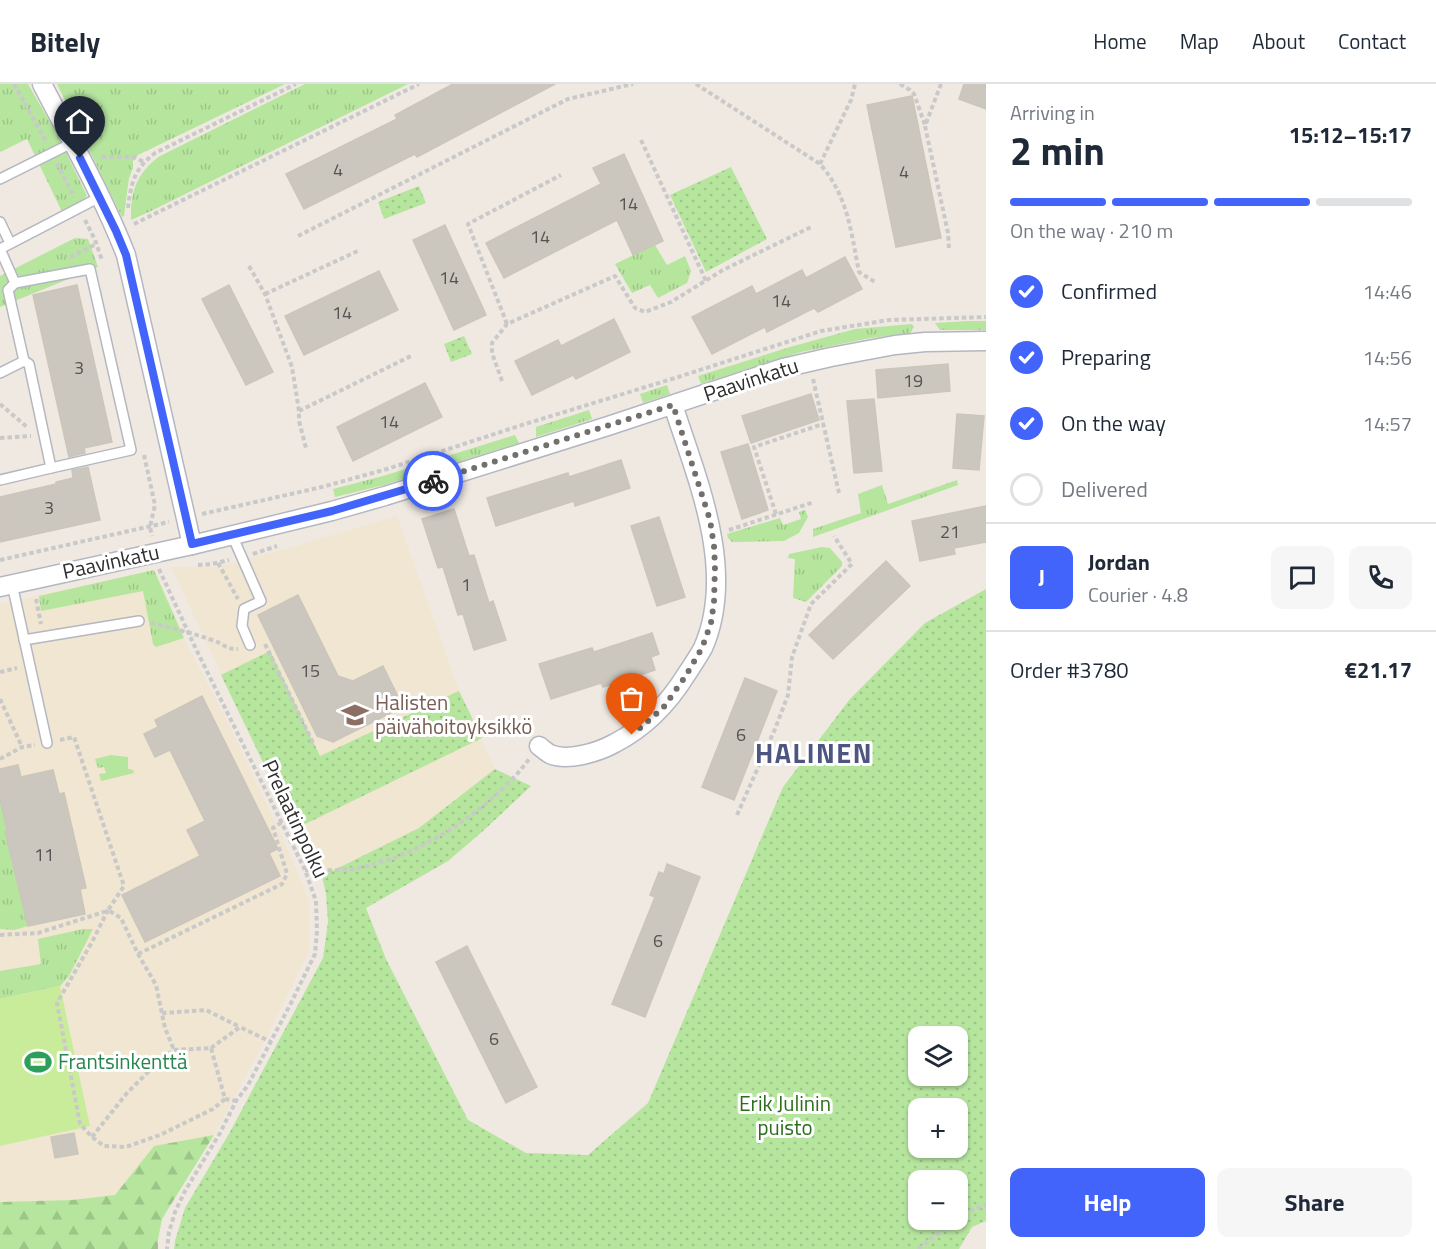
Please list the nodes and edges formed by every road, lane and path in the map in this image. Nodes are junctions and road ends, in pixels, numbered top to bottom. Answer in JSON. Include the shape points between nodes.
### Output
{"nodes":[{"id":1,"x":42,"y":84,"type":"edge"},
{"id":2,"x":296,"y":84,"type":"edge"},
{"id":3,"x":418,"y":84,"type":"edge"},
{"id":4,"x":633,"y":84,"type":"edge"},
{"id":5,"x":696,"y":84,"type":"edge"},
{"id":6,"x":855,"y":84,"type":"edge"},
{"id":7,"x":900,"y":84,"type":"edge"},
{"id":8,"x":941,"y":84,"type":"edge"},
{"id":9,"x":925,"y":126,"type":"junction"},
{"id":10,"x":641,"y":140,"type":"dead end"},
{"id":11,"x":76,"y":150,"type":"junction"},
{"id":12,"x":144,"y":162,"type":"junction"},
{"id":13,"x":819,"y":164,"type":"junction"},
{"id":14,"x":561,"y":175,"type":"dead end"},
{"id":15,"x":0,"y":179,"type":"edge"},
{"id":16,"x":100,"y":197,"type":"junction"},
{"id":17,"x":127,"y":217,"type":"dead end"},
{"id":18,"x":0,"y":222,"type":"edge"},
{"id":19,"x":130,"y":226,"type":"dead end"},
{"id":20,"x":811,"y":227,"type":"dead end"},
{"id":21,"x":298,"y":236,"type":"dead end"},
{"id":22,"x":10,"y":243,"type":"junction"},
{"id":23,"x":949,"y":248,"type":"dead end"},
{"id":24,"x":0,"y":249,"type":"edge"},
{"id":25,"x":360,"y":250,"type":"dead end"},
{"id":26,"x":249,"y":266,"type":"dead end"},
{"id":27,"x":706,"y":281,"type":"junction"},
{"id":28,"x":875,"y":282,"type":"dead end"},
{"id":29,"x":15,"y":283,"type":"junction"},
{"id":30,"x":266,"y":294,"type":"junction"},
{"id":31,"x":986,"y":317,"type":"edge"},
{"id":32,"x":507,"y":324,"type":"junction"},
{"id":33,"x":986,"y":341,"type":"edge"},
{"id":34,"x":411,"y":356,"type":"dead end"},
{"id":35,"x":24,"y":361,"type":"junction"},
{"id":36,"x":0,"y":373,"type":"edge"},
{"id":37,"x":812,"y":375,"type":"dead end"},
{"id":38,"x":502,"y":381,"type":"dead end"},
{"id":39,"x":0,"y":404,"type":"edge"},
{"id":40,"x":673,"y":405,"type":"junction"},
{"id":41,"x":299,"y":411,"type":"junction"},
{"id":42,"x":823,"y":424,"type":"junction"},
{"id":43,"x":0,"y":438,"type":"edge"},
{"id":44,"x":306,"y":448,"type":"dead end"},
{"id":45,"x":51,"y":468,"type":"junction"},
{"id":46,"x":0,"y":480,"type":"edge"},
{"id":47,"x":839,"y":493,"type":"dead end"},
{"id":48,"x":813,"y":502,"type":"dead end"},
{"id":49,"x":776,"y":514,"type":"junction"},
{"id":50,"x":187,"y":518,"type":"junction"},
{"id":51,"x":723,"y":531,"type":"dead end"},
{"id":52,"x":232,"y":535,"type":"junction"},
{"id":53,"x":834,"y":536,"type":"dead end"},
{"id":54,"x":192,"y":544,"type":"junction"},
{"id":55,"x":0,"y":560,"type":"edge"},
{"id":56,"x":218,"y":563,"type":"dead end"},
{"id":57,"x":158,"y":566,"type":"dead end"},
{"id":58,"x":6,"y":585,"type":"edge"},
{"id":59,"x":35,"y":592,"type":"dead end"},
{"id":60,"x":244,"y":609,"type":"junction"},
{"id":61,"x":139,"y":621,"type":"joint"},
{"id":62,"x":188,"y":632,"type":"junction"},
{"id":63,"x":44,"y":636,"type":"junction"},
{"id":64,"x":24,"y":640,"type":"junction"},
{"id":65,"x":265,"y":643,"type":"dead end"},
{"id":66,"x":250,"y":645,"type":"joint"},
{"id":67,"x":0,"y":699,"type":"edge"},
{"id":68,"x":74,"y":737,"type":"dead end"},
{"id":69,"x":47,"y":743,"type":"dead end"},
{"id":70,"x":314,"y":745,"type":"dead end"},
{"id":71,"x":539,"y":746,"type":"joint"},
{"id":72,"x":22,"y":747,"type":"dead end"},
{"id":73,"x":737,"y":815,"type":"dead end"},
{"id":74,"x":282,"y":822,"type":"junction"},
{"id":75,"x":305,"y":870,"type":"junction"},
{"id":76,"x":108,"y":910,"type":"junction"},
{"id":77,"x":0,"y":935,"type":"edge"},
{"id":78,"x":138,"y":954,"type":"junction"},
{"id":79,"x":162,"y":1013,"type":"junction"},
{"id":80,"x":240,"y":1027,"type":"junction"},
{"id":81,"x":271,"y":1042,"type":"junction"},
{"id":82,"x":211,"y":1048,"type":"junction"},
{"id":83,"x":174,"y":1050,"type":"junction"},
{"id":84,"x":225,"y":1099,"type":"junction"},
{"id":85,"x":236,"y":1101,"type":"junction"},
{"id":86,"x":92,"y":1137,"type":"junction"},
{"id":87,"x":986,"y":1204,"type":"edge"},
{"id":88,"x":968,"y":1212,"type":"edge"},
{"id":89,"x":942,"y":1230,"type":"edge"},
{"id":90,"x":167,"y":1249,"type":"edge"},
{"id":91,"x":918,"y":1249,"type":"edge"}],
"edges":[{"from":1,"to":11,"type":"street"},
{"from":2,"to":12,"type":"path"},
{"from":3,"to":19,"type":"path"},
{"from":4,"to":21,"type":"path","via":[[568,99]]},
{"from":5,"to":13,"type":"path"},
{"from":6,"to":13,"type":"path"},
{"from":7,"to":9,"type":"path","via":[[914,94]]},
{"from":8,"to":9,"type":"path"},
{"from":9,"to":23,"type":"path"},
{"from":10,"to":27,"type":"path"},
{"from":11,"to":12,"type":"path","via":[[134,157]]},
{"from":11,"to":15,"type":"lane"},
{"from":11,"to":16,"type":"street"},
{"from":12,"to":17,"type":"path","via":[[132,183]]},
{"from":13,"to":28,"type":"path","via":[[830,176],[848,213],[859,272]]},
{"from":14,"to":32,"type":"path","via":[[468,224]]},
{"from":16,"to":22,"type":"lane"},
{"from":16,"to":50,"type":"street","via":[[126,255]]},
{"from":18,"to":22,"type":"lane"},
{"from":20,"to":27,"type":"path"},
{"from":22,"to":24,"type":"lane"},
{"from":24,"to":29,"type":"lane"},
{"from":25,"to":30,"type":"path"},
{"from":26,"to":30,"type":"path"},
{"from":27,"to":32,"type":"path","via":[[645,312],[635,308],[615,276]]},
{"from":29,"to":35,"type":"lane","via":[[8,290]]},
{"from":29,"to":45,"type":"lane","via":[[90,269],[131,450]]},
{"from":30,"to":41,"type":"path","via":[[292,367]]},
{"from":31,"to":50,"type":"path","via":[[889,320],[821,331],[387,469]]},
{"from":32,"to":38,"type":"path","via":[[492,343]]},
{"from":33,"to":40,"type":"street","name":"Paavinkatu","via":[[925,342],[853,352],[783,368]]},
{"from":34,"to":41,"type":"path"},
{"from":35,"to":36,"type":"lane"},
{"from":35,"to":45,"type":"lane","via":[[29,364]]},
{"from":37,"to":42,"type":"path"},
{"from":39,"to":43,"type":"path","via":[[38,436]]},
{"from":40,"to":52,"type":"street","name":"Paavinkatu","via":[[385,496]]},
{"from":40,"to":71,"type":"street","via":[[710,520],[714,546],[714,602],[702,648],[663,708],[632,735],[594,752],[564,757]]},
{"from":41,"to":44,"type":"path"},
{"from":42,"to":47,"type":"path"},
{"from":42,"to":49,"type":"path","via":[[754,447]]},
{"from":45,"to":46,"type":"lane"},
{"from":48,"to":49,"type":"path"},
{"from":49,"to":51,"type":"path"},
{"from":50,"to":54,"type":"street"},
{"from":50,"to":55,"type":"path"},
{"from":52,"to":54,"type":"street","name":"Paavinkatu"},
{"from":52,"to":60,"type":"lane","via":[[261,602]]},
{"from":53,"to":73,"type":"path","via":[[852,564],[811,604],[792,657],[788,695]]},
{"from":54,"to":58,"type":"street","name":"Paavinkatu"},
{"from":56,"to":60,"type":"path"},
{"from":57,"to":62,"type":"path","name":"Prelaatinpolku"},
{"from":58,"to":64,"type":"lane"},
{"from":59,"to":63,"type":"path"},
{"from":60,"to":66,"type":"lane","via":[[242,626]]},
{"from":61,"to":62,"type":"path"},
{"from":61,"to":63,"type":"lane"},
{"from":62,"to":66,"type":"path","via":[[230,650]]},
{"from":62,"to":74,"type":"path","name":"Prelaatinpolku"},
{"from":63,"to":64,"type":"lane"},
{"from":64,"to":69,"type":"lane"},
{"from":65,"to":70,"type":"path"},
{"from":67,"to":72,"type":"path"},
{"from":68,"to":76,"type":"path","via":[[124,885]]},
{"from":71,"to":75,"type":"path","via":[[479,811],[422,846],[386,862],[351,870]]},
{"from":74,"to":75,"type":"path","name":"Prelaatinpolku"},
{"from":74,"to":78,"type":"path","via":[[273,828],[287,874],[282,884]]},
{"from":75,"to":81,"type":"path","name":"Prelaatinpolku","via":[[316,902],[315,954]]},
{"from":76,"to":77,"type":"path","via":[[38,933]]},
{"from":76,"to":78,"type":"path","via":[[121,918]]},
{"from":76,"to":86,"type":"path","via":[[57,1003],[80,1124]]},
{"from":78,"to":79,"type":"path","via":[[156,985]]},
{"from":79,"to":80,"type":"path","via":[[206,1010]]},
{"from":79,"to":83,"type":"path"},
{"from":80,"to":81,"type":"path"},
{"from":80,"to":82,"type":"path"},
{"from":81,"to":85,"type":"path","name":"Prelaatinpolku","via":[[249,1085]]},
{"from":82,"to":83,"type":"path"},
{"from":82,"to":84,"type":"path"},
{"from":83,"to":86,"type":"path","via":[[127,1093]]},
{"from":84,"to":85,"type":"path"},
{"from":84,"to":86,"type":"path","via":[[160,1135],[126,1147],[104,1146]]},
{"from":85,"to":90,"type":"path","name":"Prelaatinpolku","via":[[175,1212]]},
{"from":87,"to":88,"type":"path"},
{"from":89,"to":91,"type":"path"}]}
